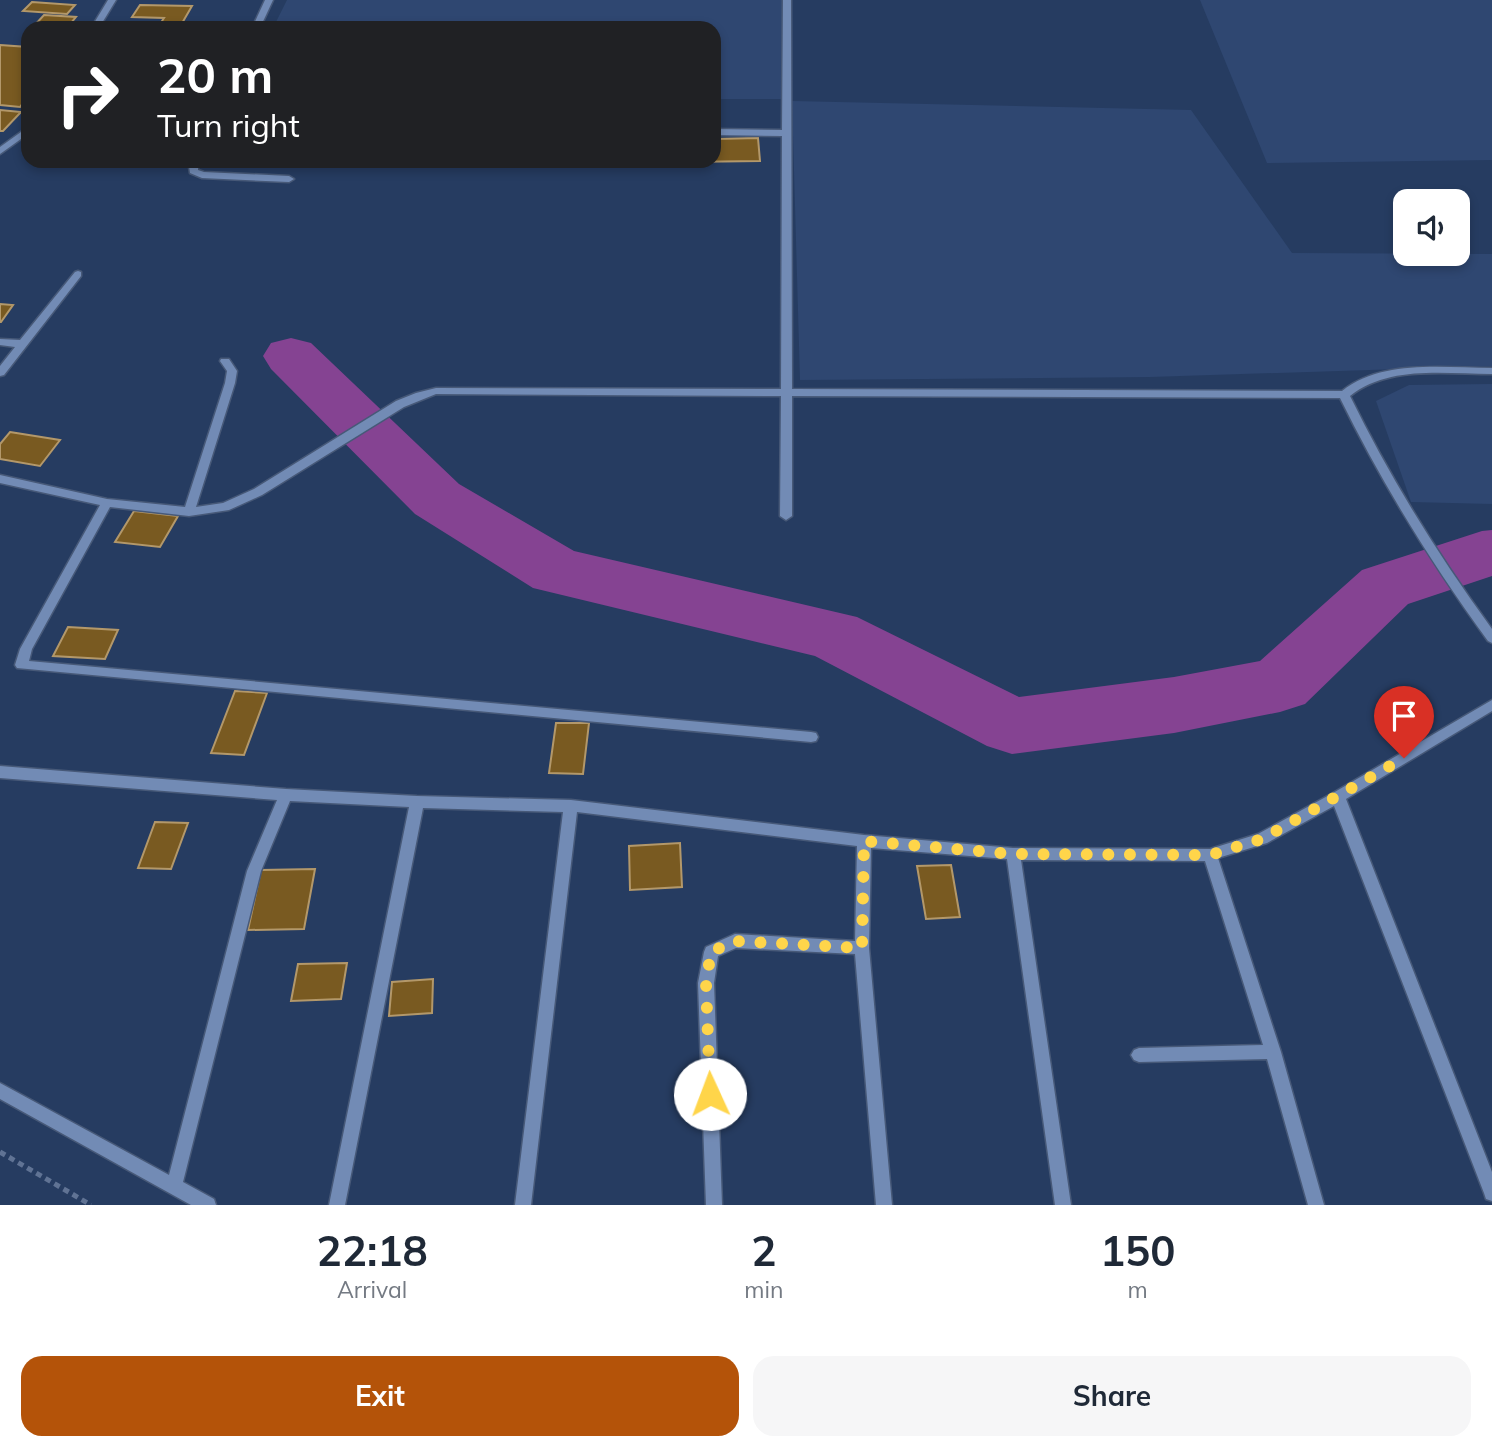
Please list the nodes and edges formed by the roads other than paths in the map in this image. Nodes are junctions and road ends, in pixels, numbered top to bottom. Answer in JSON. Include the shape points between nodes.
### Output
{"nodes":[{"id":1,"x":112,"y":0,"type":"edge"},
{"id":2,"x":269,"y":0,"type":"edge"},
{"id":3,"x":787,"y":0,"type":"edge"},
{"id":4,"x":98,"y":21,"type":"edge"},
{"id":5,"x":259,"y":21,"type":"edge"},
{"id":6,"x":721,"y":132,"type":"edge"},
{"id":7,"x":785,"y":132,"type":"junction"},
{"id":8,"x":21,"y":136,"type":"edge"},
{"id":9,"x":0,"y":150,"type":"edge"},
{"id":10,"x":193,"y":168,"type":"edge"},
{"id":11,"x":289,"y":179,"type":"dead end"},
{"id":12,"x":78,"y":274,"type":"dead end"},
{"id":13,"x":0,"y":342,"type":"edge"},
{"id":14,"x":24,"y":344,"type":"junction"},
{"id":15,"x":225,"y":360,"type":"dead end"},
{"id":16,"x":1492,"y":372,"type":"edge"},
{"id":17,"x":0,"y":373,"type":"edge"},
{"id":18,"x":788,"y":391,"type":"junction"},
{"id":19,"x":1344,"y":395,"type":"junction"},
{"id":20,"x":0,"y":480,"type":"edge"},
{"id":21,"x":107,"y":503,"type":"junction"},
{"id":22,"x":189,"y":512,"type":"junction"},
{"id":23,"x":786,"y":516,"type":"dead end"},
{"id":24,"x":1492,"y":638,"type":"edge"},
{"id":25,"x":1492,"y":705,"type":"edge"},
{"id":26,"x":811,"y":737,"type":"dead end"},
{"id":27,"x":0,"y":772,"type":"edge"},
{"id":28,"x":286,"y":795,"type":"junction"},
{"id":29,"x":1338,"y":797,"type":"junction"},
{"id":30,"x":416,"y":802,"type":"junction"},
{"id":31,"x":571,"y":806,"type":"junction"},
{"id":32,"x":864,"y":841,"type":"junction"},
{"id":33,"x":1013,"y":854,"type":"junction"},
{"id":34,"x":1210,"y":855,"type":"junction"},
{"id":35,"x":862,"y":948,"type":"junction"},
{"id":36,"x":1273,"y":1052,"type":"junction"},
{"id":37,"x":1139,"y":1055,"type":"dead end"},
{"id":38,"x":0,"y":1091,"type":"edge"},
{"id":39,"x":174,"y":1186,"type":"junction"},
{"id":40,"x":1492,"y":1194,"type":"edge"},
{"id":41,"x":208,"y":1205,"type":"edge"},
{"id":42,"x":337,"y":1205,"type":"edge"},
{"id":43,"x":523,"y":1205,"type":"edge"},
{"id":44,"x":714,"y":1205,"type":"edge"},
{"id":45,"x":884,"y":1205,"type":"edge"},
{"id":46,"x":1063,"y":1205,"type":"edge"},
{"id":47,"x":1316,"y":1205,"type":"edge"}],
"edges":[{"from":1,"to":4,"type":"street"},
{"from":2,"to":5,"type":"street"},
{"from":3,"to":7,"type":"street"},
{"from":6,"to":7,"type":"street"},
{"from":7,"to":18,"type":"street"},
{"from":8,"to":9,"type":"street"},
{"from":10,"to":11,"type":"street","via":[[202,175]]},
{"from":12,"to":14,"type":"street"},
{"from":13,"to":14,"type":"street"},
{"from":14,"to":17,"type":"street"},
{"from":15,"to":22,"type":"street","via":[[232,371],[230,383]]},
{"from":16,"to":19,"type":"street","via":[[1391,373],[1363,380]]},
{"from":18,"to":19,"type":"street"},
{"from":18,"to":22,"type":"street","via":[[436,391],[400,404],[258,492],[225,507]]},
{"from":18,"to":23,"type":"street"},
{"from":19,"to":24,"type":"street","via":[[1364,440],[1432,553]]},
{"from":20,"to":21,"type":"street"},
{"from":21,"to":22,"type":"street"},
{"from":21,"to":26,"type":"street","via":[[21,665]]},
{"from":25,"to":29,"type":"street"},
{"from":27,"to":28,"type":"street"},
{"from":28,"to":30,"type":"street"},
{"from":28,"to":39,"type":"street","via":[[254,871]]},
{"from":29,"to":34,"type":"street","via":[[1262,839]]},
{"from":29,"to":40,"type":"street"},
{"from":30,"to":31,"type":"street"},
{"from":30,"to":42,"type":"street"},
{"from":31,"to":32,"type":"street"},
{"from":31,"to":43,"type":"street"},
{"from":32,"to":33,"type":"street"},
{"from":32,"to":35,"type":"street"},
{"from":33,"to":34,"type":"street"},
{"from":33,"to":46,"type":"street"},
{"from":34,"to":36,"type":"street"},
{"from":35,"to":44,"type":"street","via":[[735,941],[711,952],[706,983]]},
{"from":35,"to":45,"type":"street"},
{"from":36,"to":37,"type":"street"},
{"from":36,"to":47,"type":"street"},
{"from":38,"to":39,"type":"street"},
{"from":39,"to":41,"type":"street"}]}
